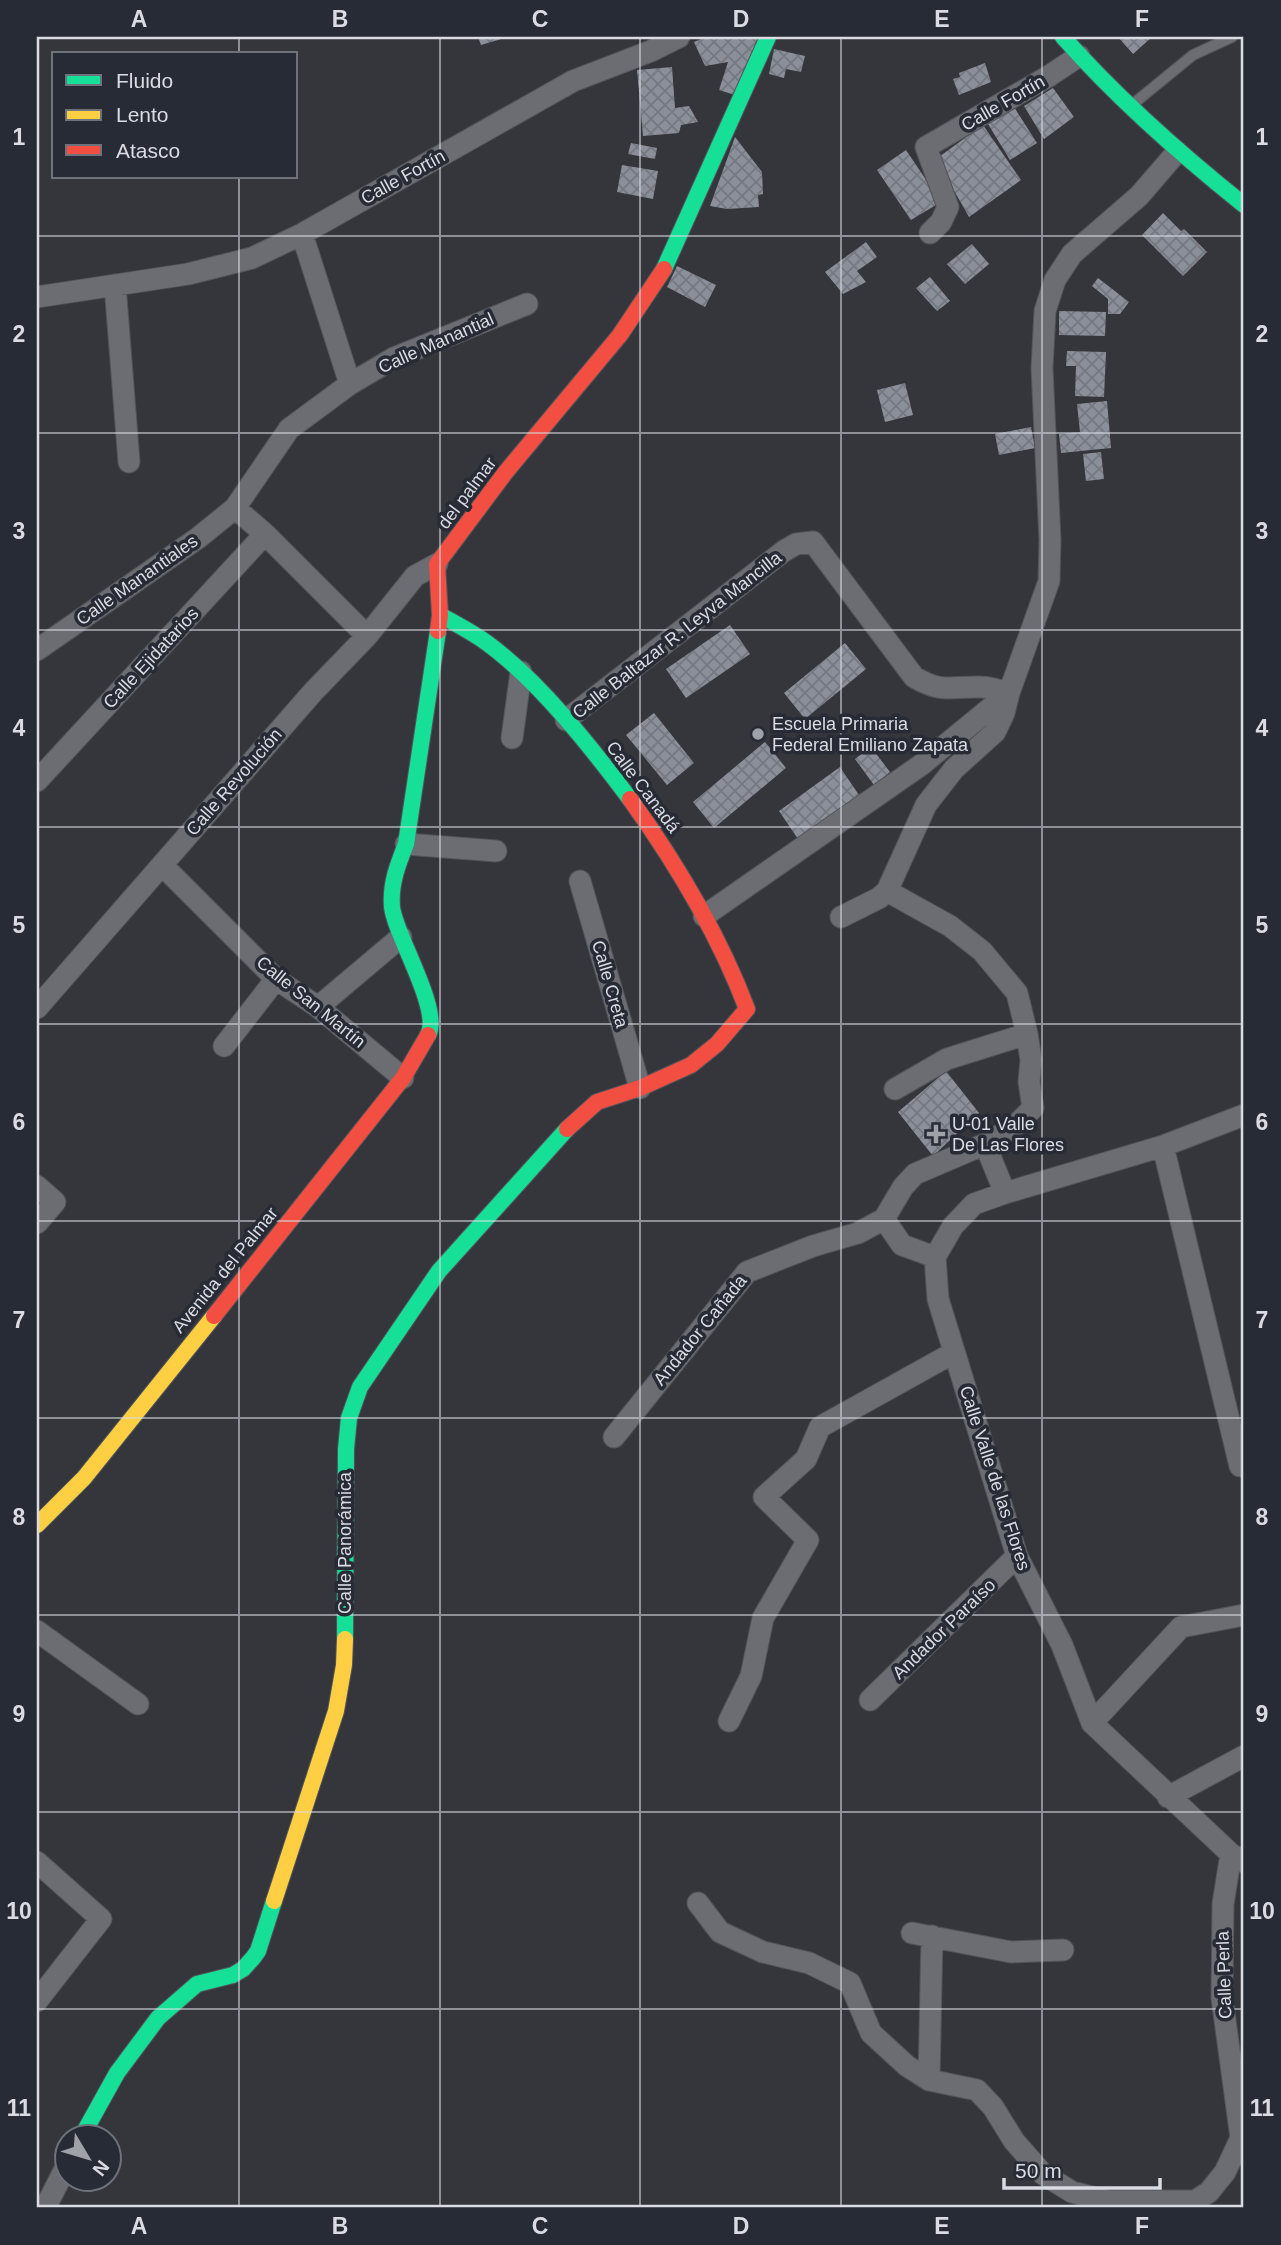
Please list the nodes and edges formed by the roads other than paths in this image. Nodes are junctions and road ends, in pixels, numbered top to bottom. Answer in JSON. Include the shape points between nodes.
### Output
{"nodes":[{"id":1,"x":679,"y":37,"type":"edge"},
{"id":2,"x":768,"y":37,"type":"edge"},
{"id":3,"x":1063,"y":37,"type":"edge"},
{"id":4,"x":1231,"y":37,"type":"edge"},
{"id":5,"x":1079,"y":56,"type":"junction"},
{"id":6,"x":1131,"y":106,"type":"junction"},
{"id":7,"x":1177,"y":152,"type":"junction"},
{"id":8,"x":1244,"y":205,"type":"edge"},
{"id":9,"x":930,"y":233,"type":"dead end"},
{"id":10,"x":302,"y":234,"type":"junction"},
{"id":11,"x":115,"y":285,"type":"junction"},
{"id":12,"x":37,"y":297,"type":"edge"},
{"id":13,"x":527,"y":304,"type":"dead end"},
{"id":14,"x":350,"y":384,"type":"junction"},
{"id":15,"x":129,"y":462,"type":"dead end"},
{"id":16,"x":235,"y":508,"type":"junction"},
{"id":17,"x":265,"y":534,"type":"junction"},
{"id":18,"x":437,"y":564,"type":"junction"},
{"id":19,"x":440,"y":615,"type":"junction"},
{"id":20,"x":367,"y":636,"type":"junction"},
{"id":21,"x":37,"y":650,"type":"edge"},
{"id":22,"x":521,"y":672,"type":"junction"},
{"id":23,"x":1009,"y":693,"type":"junction"},
{"id":24,"x":566,"y":720,"type":"junction"},
{"id":25,"x":512,"y":738,"type":"dead end"},
{"id":26,"x":37,"y":781,"type":"edge"},
{"id":27,"x":406,"y":844,"type":"junction"},
{"id":28,"x":496,"y":851,"type":"dead end"},
{"id":29,"x":162,"y":865,"type":"junction"},
{"id":30,"x":580,"y":880,"type":"dead end"},
{"id":31,"x":887,"y":891,"type":"junction"},
{"id":32,"x":704,"y":916,"type":"junction"},
{"id":33,"x":841,"y":917,"type":"dead end"},
{"id":34,"x":401,"y":937,"type":"junction"},
{"id":35,"x":276,"y":979,"type":"junction"},
{"id":36,"x":318,"y":1007,"type":"junction"},
{"id":37,"x":37,"y":1008,"type":"edge"},
{"id":38,"x":733,"y":1026,"type":"joint"},
{"id":39,"x":1027,"y":1034,"type":"junction"},
{"id":40,"x":224,"y":1046,"type":"dead end"},
{"id":41,"x":403,"y":1078,"type":"junction"},
{"id":42,"x":640,"y":1088,"type":"junction"},
{"id":43,"x":895,"y":1089,"type":"dead end"},
{"id":44,"x":1244,"y":1115,"type":"edge"},
{"id":45,"x":985,"y":1144,"type":"junction"},
{"id":46,"x":1163,"y":1146,"type":"junction"},
{"id":47,"x":37,"y":1186,"type":"edge"},
{"id":48,"x":1004,"y":1193,"type":"junction"},
{"id":49,"x":884,"y":1220,"type":"junction"},
{"id":50,"x":37,"y":1223,"type":"edge"},
{"id":51,"x":935,"y":1257,"type":"junction"},
{"id":52,"x":953,"y":1353,"type":"junction"},
{"id":53,"x":614,"y":1437,"type":"dead end"},
{"id":54,"x":1240,"y":1466,"type":"dead end"},
{"id":55,"x":37,"y":1525,"type":"edge"},
{"id":56,"x":1017,"y":1556,"type":"junction"},
{"id":57,"x":1244,"y":1615,"type":"edge"},
{"id":58,"x":37,"y":1631,"type":"edge"},
{"id":59,"x":870,"y":1700,"type":"dead end"},
{"id":60,"x":138,"y":1704,"type":"dead end"},
{"id":61,"x":729,"y":1721,"type":"dead end"},
{"id":62,"x":1092,"y":1723,"type":"junction"},
{"id":63,"x":1244,"y":1756,"type":"edge"},
{"id":64,"x":1168,"y":1797,"type":"junction"},
{"id":65,"x":1238,"y":1858,"type":"edge"},
{"id":66,"x":37,"y":1862,"type":"edge"},
{"id":67,"x":698,"y":1903,"type":"dead end"},
{"id":68,"x":1063,"y":1950,"type":"dead end"},
{"id":69,"x":37,"y":2001,"type":"edge"},
{"id":70,"x":929,"y":2080,"type":"junction"},
{"id":71,"x":90,"y":2122,"type":"edge"},
{"id":72,"x":1243,"y":2140,"type":"edge"},
{"id":73,"x":53,"y":2192,"type":"edge"},
{"id":74,"x":45,"y":2208,"type":"edge"}],
"edges":[{"from":1,"to":10,"type":"street","name":"Calle Fortín","via":[[573,81]]},
{"from":2,"to":18,"type":"street","name":"del palmar","via":[[662,274],[620,335],[505,473]]},
{"from":3,"to":5,"type":"street"},
{"from":4,"to":6,"type":"lane","via":[[1193,55]]},
{"from":5,"to":6,"type":"street"},
{"from":5,"to":9,"type":"street","name":"Calle Fortín","via":[[926,147],[948,207]]},
{"from":6,"to":7,"type":"street"},
{"from":7,"to":8,"type":"street"},
{"from":7,"to":23,"type":"street","via":[[1139,196],[1072,254],[1055,280],[1045,311],[1042,368],[1049,581]]},
{"from":10,"to":11,"type":"street","name":"Calle Fortín","via":[[252,258]]},
{"from":10,"to":14,"type":"street"},
{"from":11,"to":12,"type":"street","name":"Calle Fortín"},
{"from":11,"to":15,"type":"street"},
{"from":13,"to":14,"type":"street","name":"Calle Manantial","via":[[394,359]]},
{"from":14,"to":16,"type":"street","name":"Calle Manantial","via":[[289,429]]},
{"from":16,"to":17,"type":"street"},
{"from":16,"to":21,"type":"street","name":"Calle Manantiales"},
{"from":17,"to":20,"type":"street"},
{"from":17,"to":26,"type":"street","name":"Calle Ejidatarios"},
{"from":18,"to":19,"type":"street"},
{"from":18,"to":20,"type":"street","name":"Calle Revolución","via":[[415,576]]},
{"from":19,"to":22,"type":"street","name":"Calle Canadá","via":[[486,642]]},
{"from":19,"to":27,"type":"street"},
{"from":20,"to":29,"type":"street","name":"Calle Revolución"},
{"from":22,"to":24,"type":"street","name":"Calle Canadá"},
{"from":22,"to":25,"type":"street"},
{"from":23,"to":24,"type":"street","name":"Calle Baltazar R. Leyva Mancilla","via":[[983,687],[931,687],[914,677],[813,542],[784,551]]},
{"from":23,"to":31,"type":"street","via":[[995,733],[954,769],[926,805]]},
{"from":23,"to":32,"type":"street","via":[[921,765]]},
{"from":24,"to":32,"type":"street","name":"Calle Canadá","via":[[634,802]]},
{"from":27,"to":28,"type":"street"},
{"from":27,"to":34,"type":"street","via":[[394,874],[392,908]]},
{"from":29,"to":35,"type":"street","name":"Calle San Martín"},
{"from":29,"to":37,"type":"street","name":"Calle Revolución"},
{"from":30,"to":42,"type":"street","name":"Calle Creta"},
{"from":31,"to":33,"type":"street"},
{"from":31,"to":39,"type":"street","via":[[950,926],[982,951],[1017,993]]},
{"from":32,"to":38,"type":"street","name":"Calle Canadá","via":[[747,1009]]},
{"from":34,"to":36,"type":"street"},
{"from":34,"to":41,"type":"street","name":"Avenida del Palmar","via":[[425,993],[431,1030]]},
{"from":35,"to":36,"type":"street","name":"Calle San Martín"},
{"from":35,"to":40,"type":"street"},
{"from":36,"to":41,"type":"street","name":"Calle San Martín"},
{"from":38,"to":42,"type":"street","name":"Calle Panorámica","via":[[691,1065]]},
{"from":39,"to":43,"type":"street","via":[[947,1059]]},
{"from":39,"to":45,"type":"street","via":[[1033,1108],[1016,1126]]},
{"from":41,"to":55,"type":"street","name":"Avenida del Palmar","via":[[84,1478]]},
{"from":42,"to":71,"type":"street","name":"Calle Panorámica","via":[[597,1102],[573,1122],[439,1271],[360,1387],[345,1448],[344,1665],[336,1711],[258,1951],[245,1970],[229,1978],[197,1982],[141,2035]]},
{"from":44,"to":46,"type":"street"},
{"from":45,"to":48,"type":"street"},
{"from":45,"to":49,"type":"street","via":[[915,1174]]},
{"from":46,"to":48,"type":"street"},
{"from":46,"to":54,"type":"street"},
{"from":47,"to":50,"type":"street","via":[[55,1202]]},
{"from":48,"to":51,"type":"street","via":[[974,1204],[953,1226]]},
{"from":49,"to":51,"type":"street","via":[[902,1245]]},
{"from":49,"to":53,"type":"street","name":"Andador Cañada","via":[[747,1272]]},
{"from":51,"to":52,"type":"street","name":"Calle Valle de las Flores","via":[[938,1299]]},
{"from":52,"to":56,"type":"street","name":"Calle Valle de las Flores"},
{"from":52,"to":61,"type":"street","via":[[820,1427],[806,1459],[764,1497],[808,1540],[763,1618],[751,1676]]},
{"from":56,"to":59,"type":"street","name":"Andador Paraíso"},
{"from":56,"to":62,"type":"street","name":"Calle Valle de las Flores","via":[[1062,1645]]},
{"from":57,"to":62,"type":"street","via":[[1181,1627]]},
{"from":58,"to":60,"type":"street"},
{"from":62,"to":64,"type":"street","name":"Calle Valle de las Flores"},
{"from":63,"to":64,"type":"street"},
{"from":64,"to":65,"type":"street","name":"Calle Valle de las Flores"},
{"from":65,"to":72,"type":"street","name":"Calle Perla","via":[[1223,1904],[1222,1998]]},
{"from":66,"to":69,"type":"street","via":[[101,1919]]},
{"from":67,"to":70,"type":"street","via":[[720,1932],[763,1952],[808,1962],[850,1983],[871,2033]]},
{"from":68,"to":70,"type":"street","via":[[1011,1952],[922,1934]]},
{"from":70,"to":72,"type":"street","name":"Calle Perla","via":[[977,2090],[1043,2174],[1072,2192],[1108,2201],[1195,2201],[1225,2172]]},
{"from":73,"to":74,"type":"street"}]}
